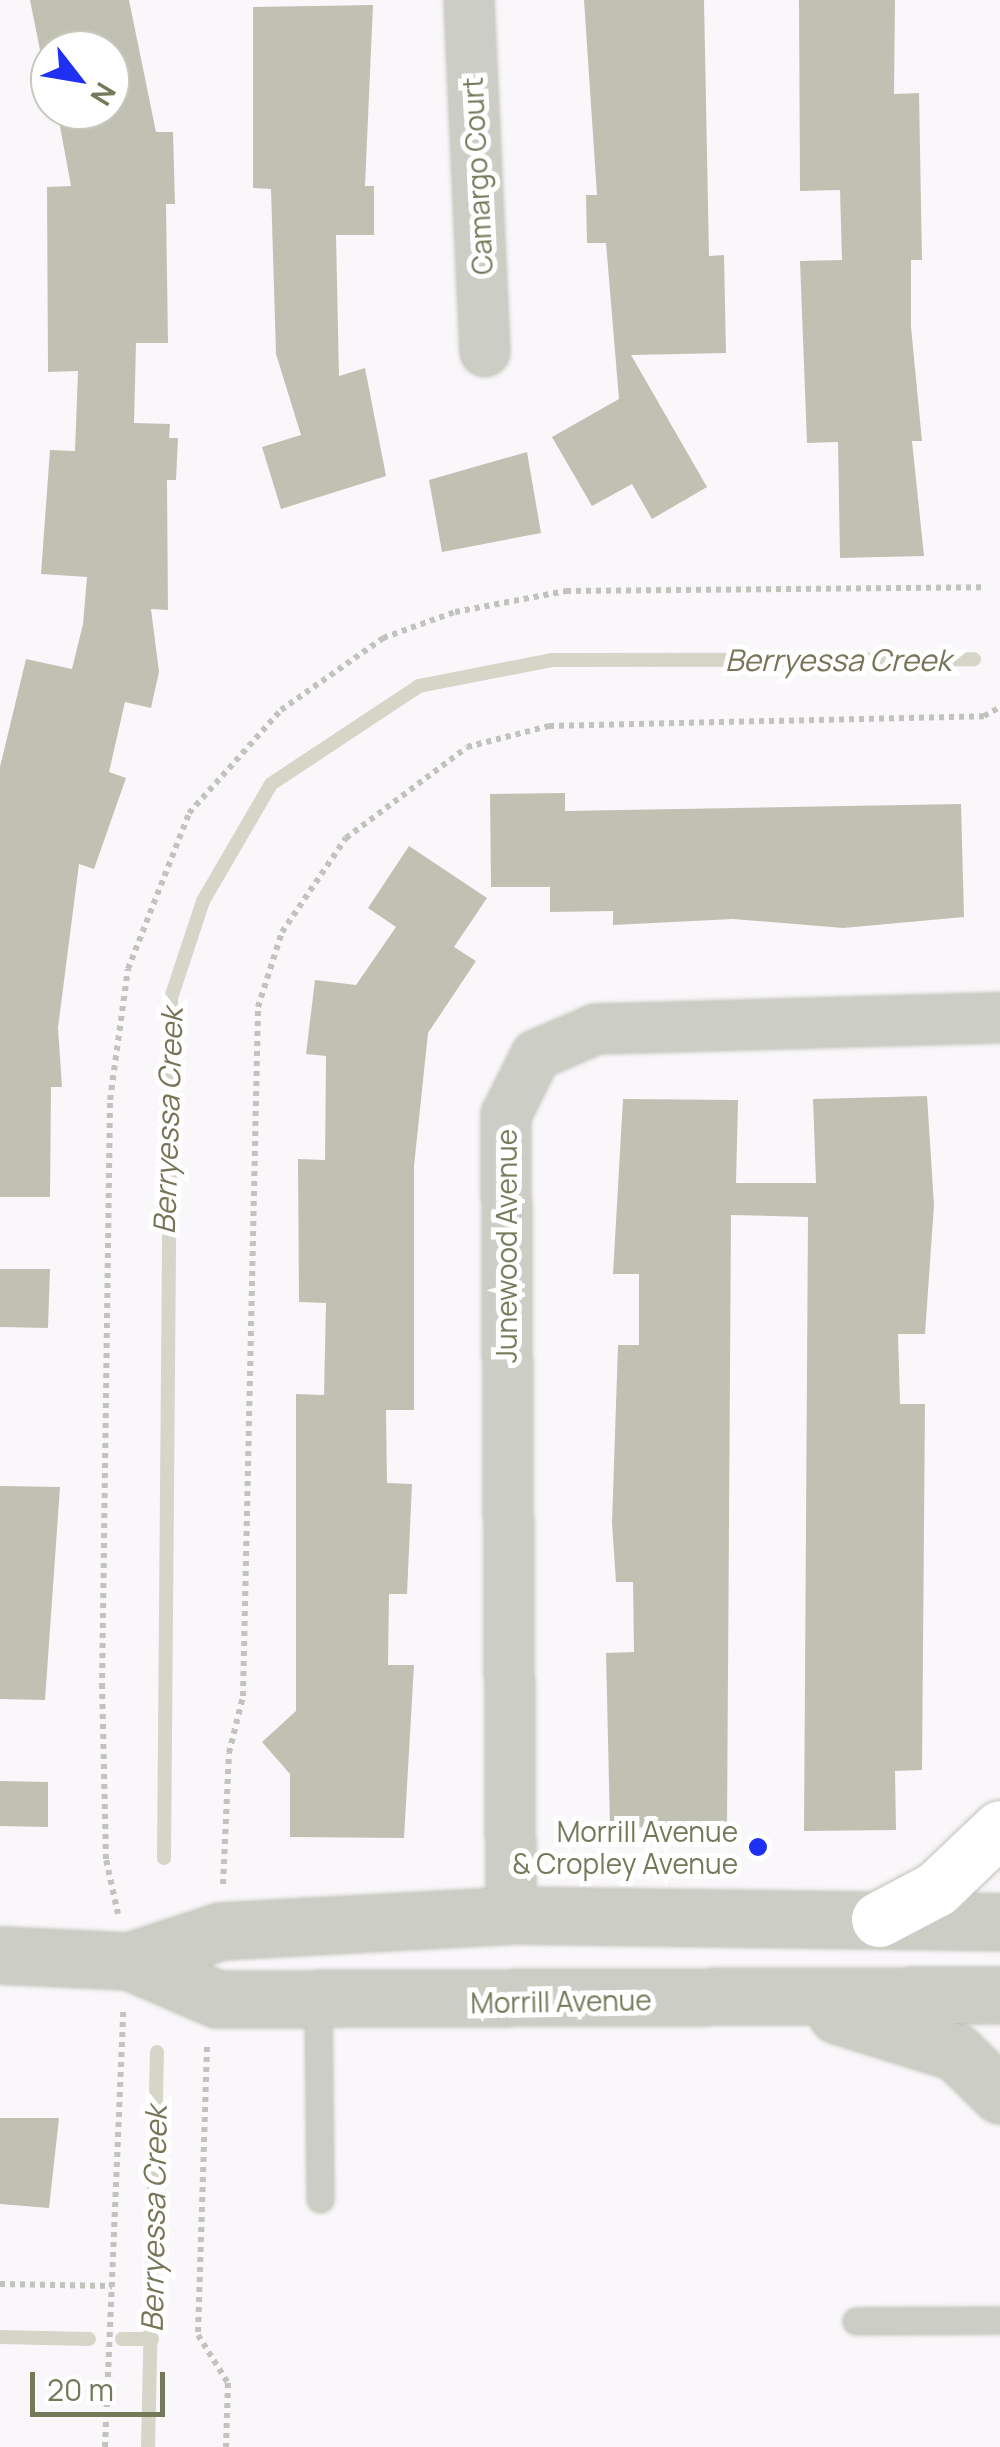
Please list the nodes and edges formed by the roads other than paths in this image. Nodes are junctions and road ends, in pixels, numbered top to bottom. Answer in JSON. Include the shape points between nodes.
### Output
{"nodes":[{"id":1,"x":468,"y":0,"type":"edge"},
{"id":2,"x":486,"y":352,"type":"dead end"},
{"id":3,"x":1000,"y":1018,"type":"edge"},
{"id":4,"x":1000,"y":1828,"type":"edge"},
{"id":5,"x":511,"y":1914,"type":"junction"},
{"id":6,"x":879,"y":1919,"type":"junction"},
{"id":7,"x":1000,"y":1922,"type":"edge"},
{"id":8,"x":0,"y":1955,"type":"edge"},
{"id":9,"x":129,"y":1961,"type":"junction"},
{"id":10,"x":1000,"y":1995,"type":"edge"},
{"id":11,"x":762,"y":1996,"type":"junction"},
{"id":12,"x":318,"y":2000,"type":"junction"},
{"id":13,"x":1000,"y":2095,"type":"edge"},
{"id":14,"x":320,"y":2199,"type":"dead end"},
{"id":15,"x":1000,"y":2320,"type":"edge"},
{"id":16,"x":856,"y":2321,"type":"dead end"}],
"edges":[{"from":1,"to":2,"type":"street","name":"Camargo Court"},
{"from":3,"to":5,"type":"street","name":"Junewood Avenue","via":[[596,1029],[536,1055],[506,1115]]},
{"from":4,"to":6,"type":"main road","via":[[936,1889]]},
{"from":5,"to":6,"type":"street","name":"Morrill Avenue"},
{"from":5,"to":9,"type":"street","name":"Morrill Avenue","via":[[220,1931]]},
{"from":6,"to":7,"type":"street","name":"Morrill Avenue"},
{"from":8,"to":9,"type":"street","name":"Morrill Avenue"},
{"from":9,"to":12,"type":"street","name":"Morrill Avenue","via":[[217,1999]]},
{"from":10,"to":11,"type":"street","name":"Morrill Avenue"},
{"from":11,"to":12,"type":"street","name":"Morrill Avenue"},
{"from":11,"to":13,"type":"street","via":[[920,2035],[956,2052]]},
{"from":12,"to":14,"type":"lane"},
{"from":15,"to":16,"type":"lane"}]}
